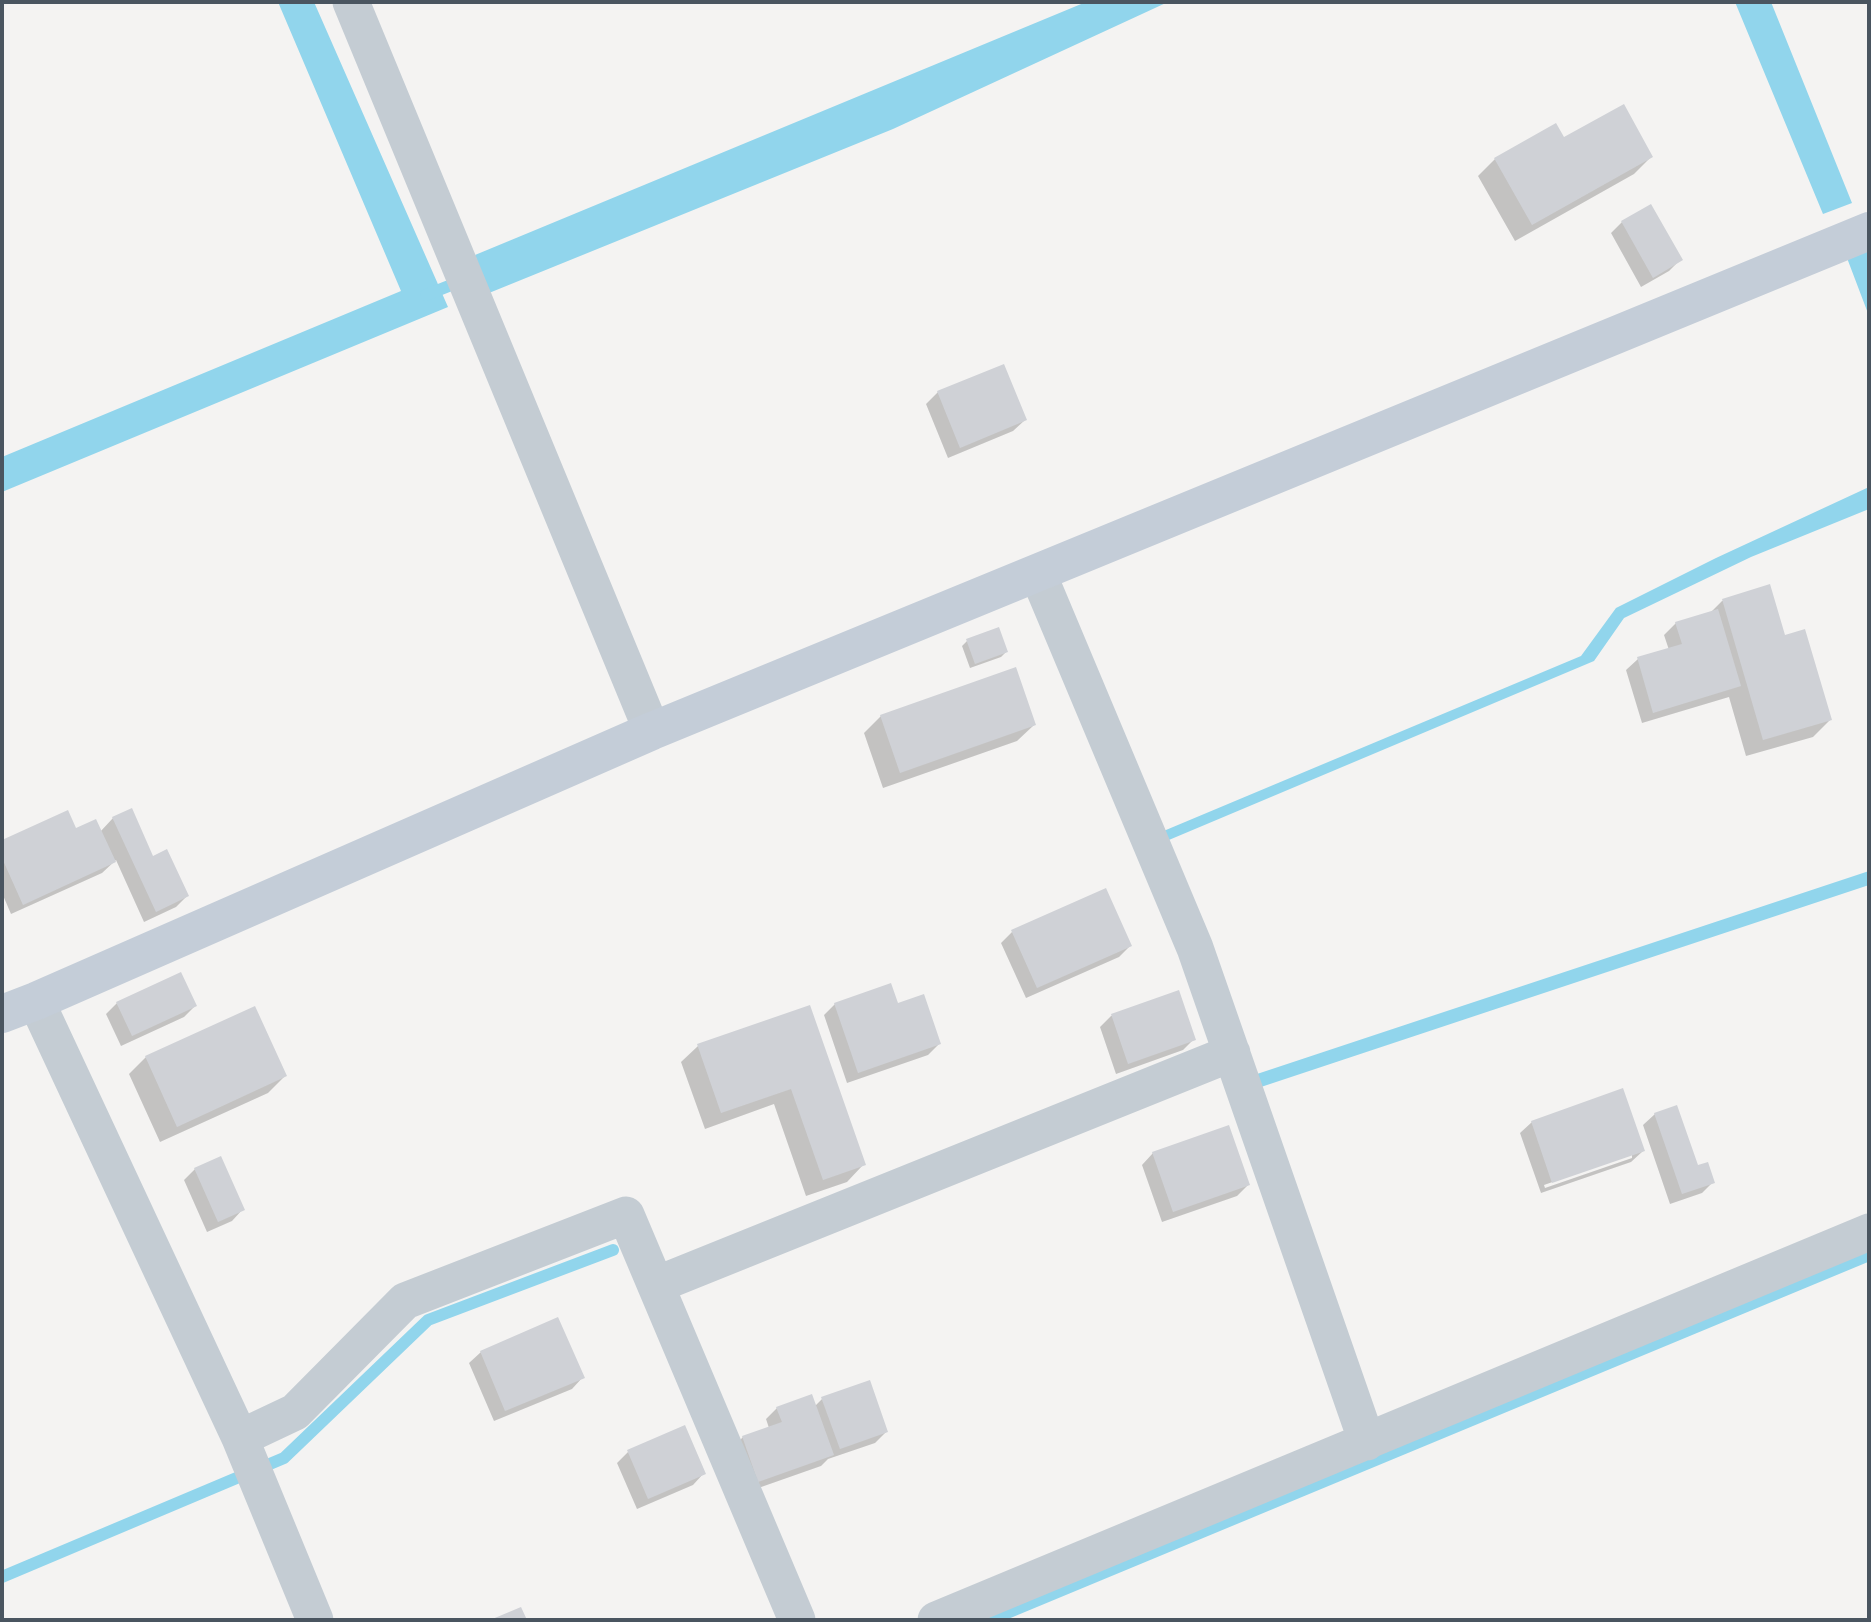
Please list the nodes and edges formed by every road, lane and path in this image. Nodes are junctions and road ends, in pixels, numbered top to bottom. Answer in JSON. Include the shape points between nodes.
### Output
{"nodes":[{"id":1,"x":351,"y":2,"type":"edge"},
{"id":2,"x":1869,"y":231,"type":"edge"},
{"id":3,"x":1038,"y":574,"type":"junction"},
{"id":4,"x":652,"y":731,"type":"junction"},
{"id":5,"x":19,"y":1008,"type":"edge"},
{"id":6,"x":1231,"y":1053,"type":"junction"},
{"id":7,"x":1869,"y":1233,"type":"edge"},
{"id":8,"x":656,"y":1285,"type":"junction"},
{"id":9,"x":1367,"y":1441,"type":"junction"},
{"id":10,"x":243,"y":1447,"type":"junction"},
{"id":11,"x":315,"y":1620,"type":"edge"},
{"id":12,"x":797,"y":1620,"type":"edge"},
{"id":13,"x":936,"y":1620,"type":"edge"}],
"edges":[{"from":1,"to":4,"type":"street"},
{"from":2,"to":3,"type":"street"},
{"from":3,"to":4,"type":"street"},
{"from":3,"to":6,"type":"street","via":[[1195,948]]},
{"from":4,"to":5,"type":"street"},
{"from":5,"to":10,"type":"street"},
{"from":6,"to":8,"type":"street"},
{"from":6,"to":9,"type":"street"},
{"from":7,"to":9,"type":"street"},
{"from":8,"to":10,"type":"street","via":[[626,1215],[405,1301],[295,1412]]},
{"from":8,"to":12,"type":"street"},
{"from":9,"to":13,"type":"street"},
{"from":10,"to":11,"type":"street"}]}
